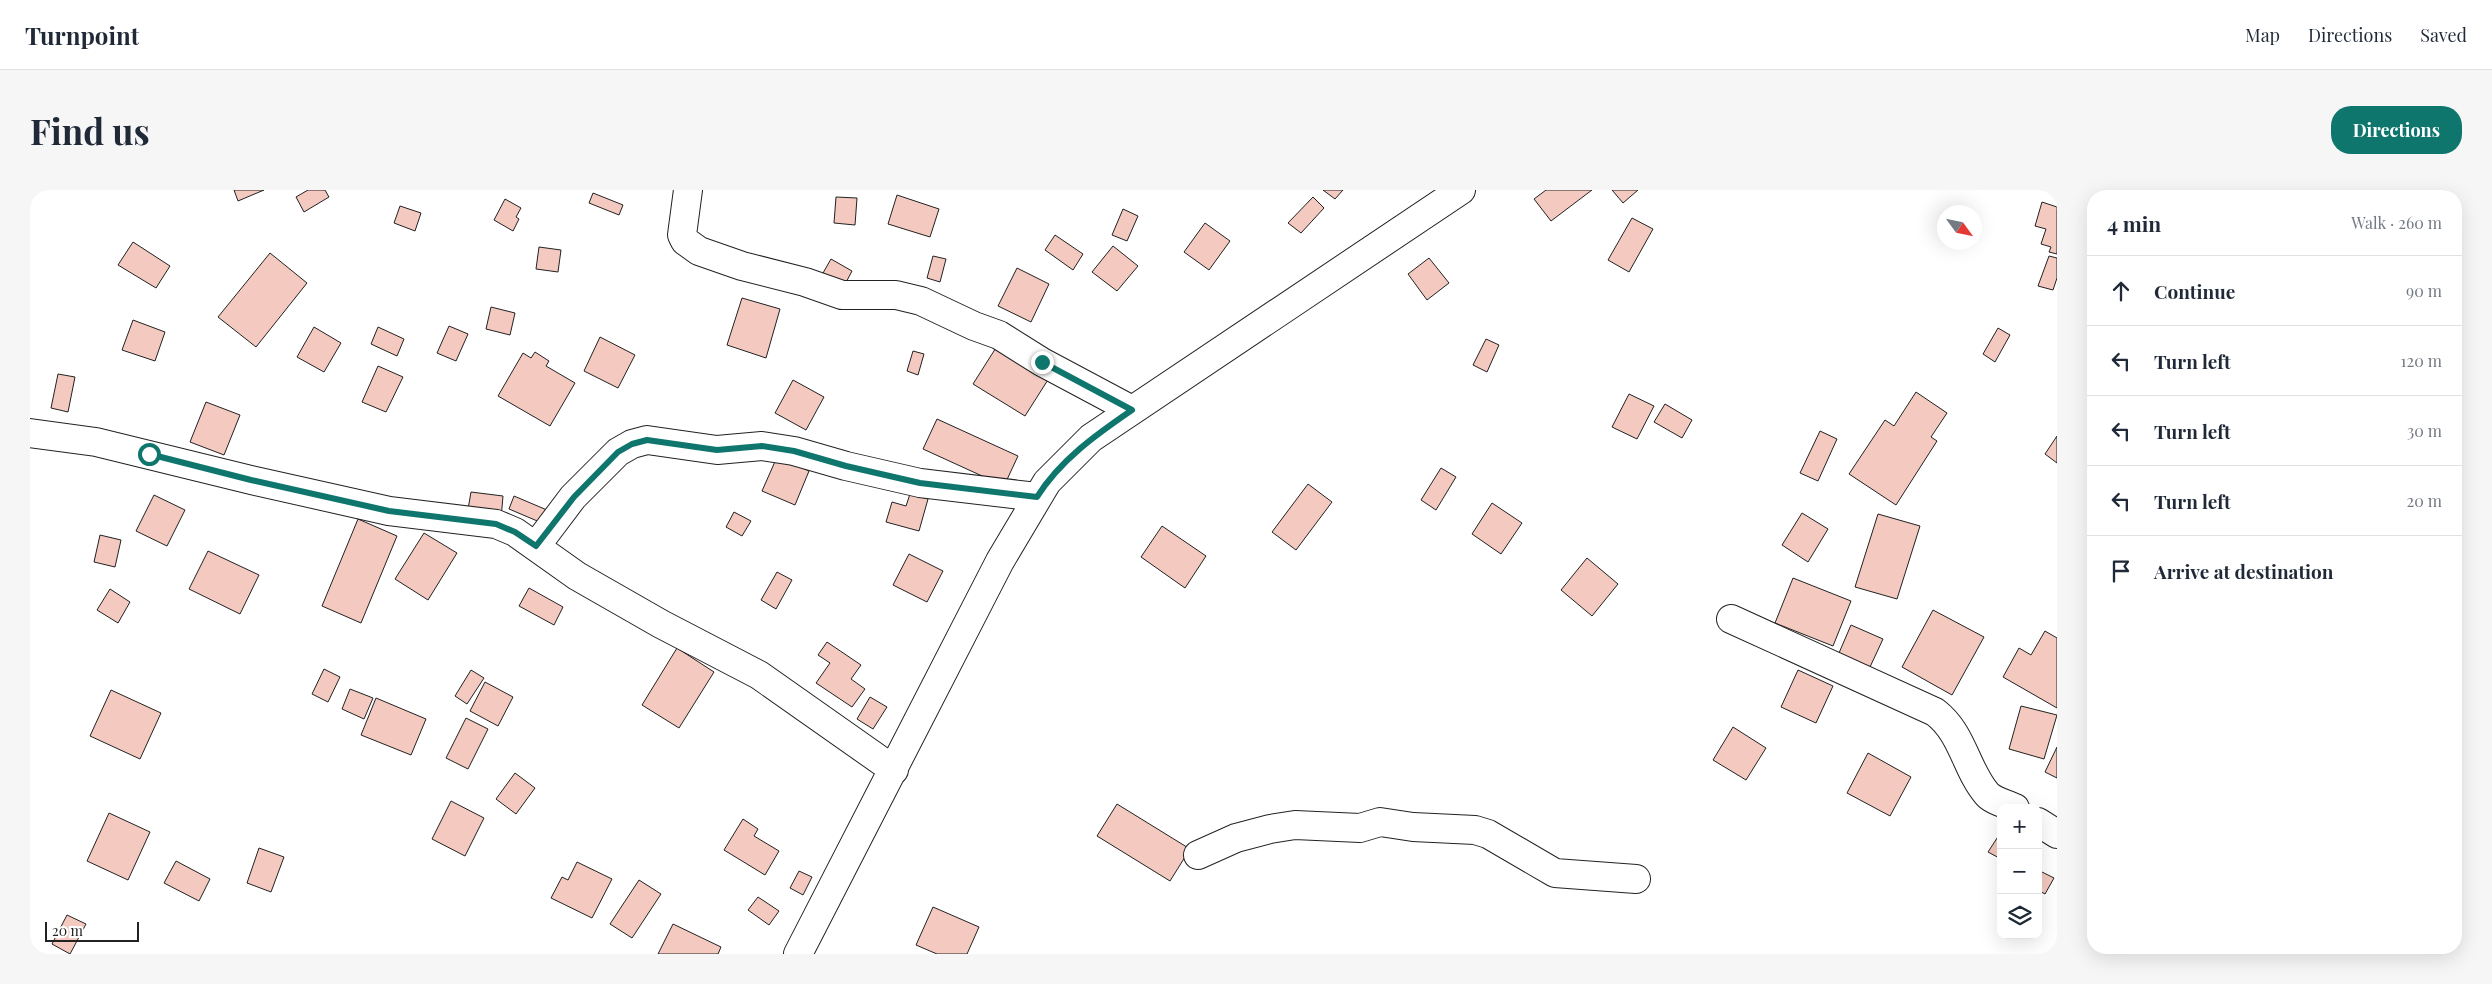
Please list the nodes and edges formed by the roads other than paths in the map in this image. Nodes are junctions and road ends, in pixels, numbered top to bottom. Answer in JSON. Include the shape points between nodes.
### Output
{"nodes":[{"id":1,"x":688,"y":190,"type":"edge"},
{"id":2,"x":1461,"y":190,"type":"edge"},
{"id":3,"x":1132,"y":410,"type":"junction"},
{"id":4,"x":30,"y":433,"type":"edge"},
{"id":5,"x":1037,"y":497,"type":"junction"},
{"id":6,"x":536,"y":546,"type":"junction"},
{"id":7,"x":1730,"y":620,"type":"dead end"},
{"id":8,"x":894,"y":770,"type":"junction"},
{"id":9,"x":2006,"y":804,"type":"edge"},
{"id":10,"x":2042,"y":825,"type":"edge"},
{"id":11,"x":2057,"y":834,"type":"edge"},
{"id":12,"x":1198,"y":856,"type":"dead end"},
{"id":13,"x":1636,"y":879,"type":"dead end"},
{"id":14,"x":798,"y":954,"type":"edge"}],
"edges":[{"from":1,"to":3,"type":"street","via":[[682,234],[685,241],[699,251],[842,295],[896,294],[921,301],[999,335]]},
{"from":2,"to":3,"type":"street"},
{"from":3,"to":5,"type":"street","via":[[1091,438],[1047,482]]},
{"from":4,"to":6,"type":"street","via":[[96,442],[389,511],[496,524]]},
{"from":5,"to":6,"type":"street","via":[[920,483],[762,446],[717,450],[647,440],[618,452],[574,497]]},
{"from":5,"to":8,"type":"street","via":[[1000,561]]},
{"from":6,"to":8,"type":"street","via":[[577,576],[759,675]]},
{"from":7,"to":9,"type":"street","via":[[1935,712],[1954,734],[1988,796]]},
{"from":8,"to":14,"type":"street"},
{"from":10,"to":11,"type":"street"},
{"from":12,"to":13,"type":"street","via":[[1236,838],[1270,829],[1295,825],[1360,828],[1380,822],[1474,830],[1488,834],[1555,873]]}]}
